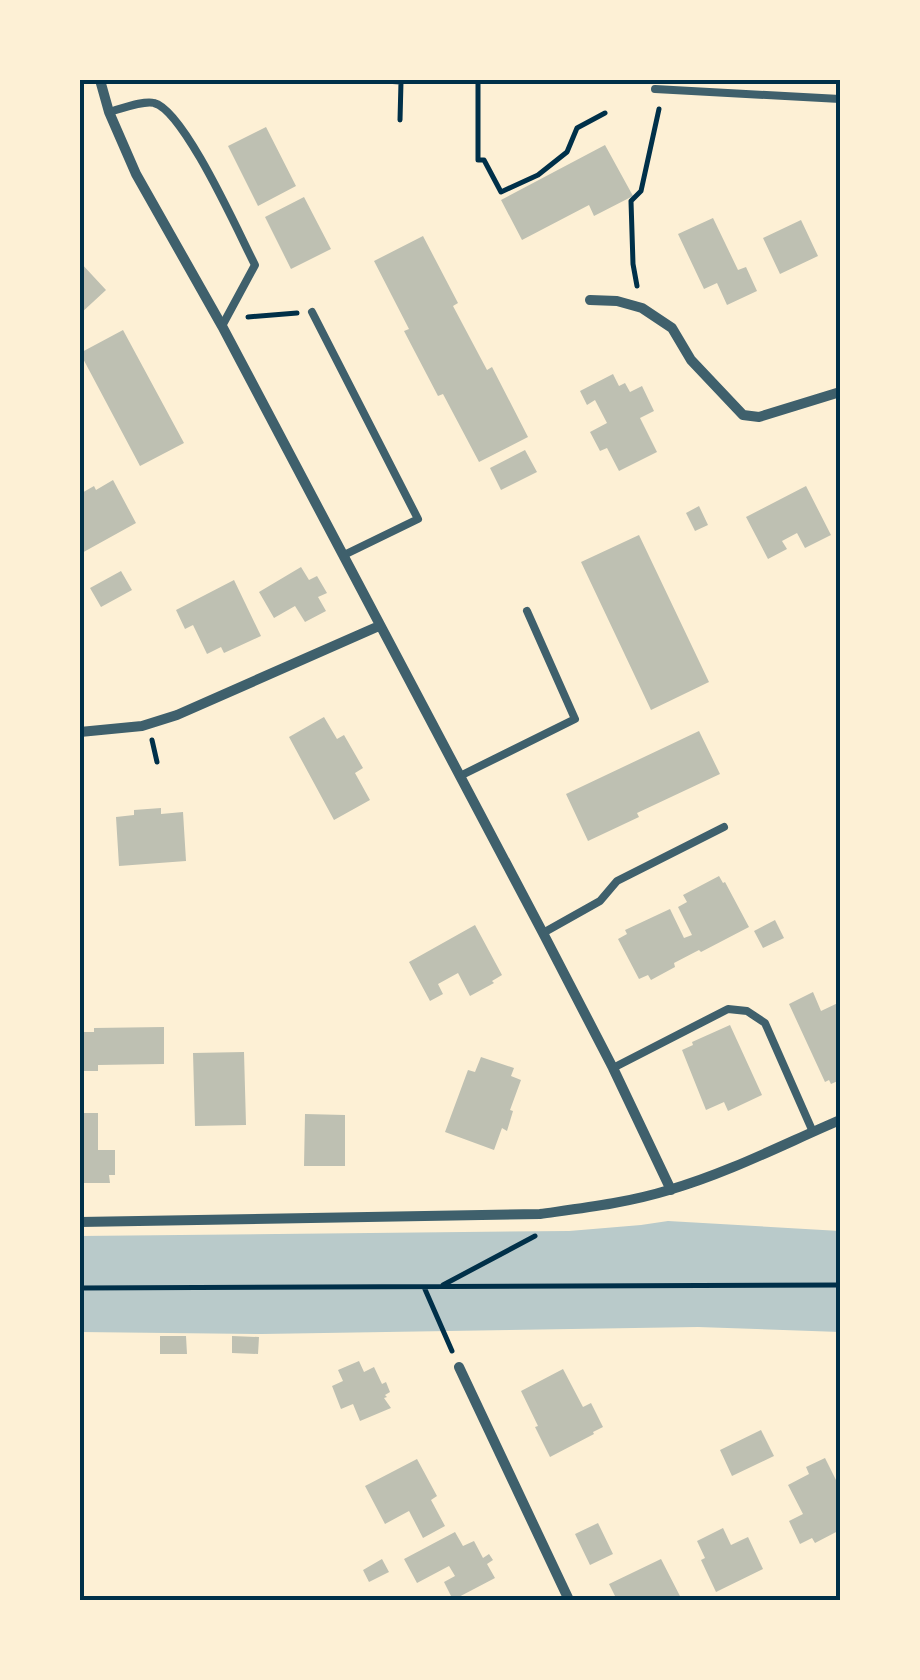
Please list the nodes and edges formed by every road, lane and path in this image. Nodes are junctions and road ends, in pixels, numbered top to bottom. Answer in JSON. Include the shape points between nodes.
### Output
{"nodes":[{"id":1,"x":100,"y":80,"type":"edge"},
{"id":2,"x":368,"y":80,"type":"edge"},
{"id":3,"x":400,"y":82,"type":"edge"},
{"id":4,"x":478,"y":84,"type":"dead end"},
{"id":5,"x":655,"y":88,"type":"dead end"},
{"id":6,"x":840,"y":99,"type":"edge"},
{"id":7,"x":659,"y":109,"type":"dead end"},
{"id":8,"x":109,"y":112,"type":"junction"},
{"id":9,"x":605,"y":114,"type":"dead end"},
{"id":10,"x":400,"y":120,"type":"dead end"},
{"id":11,"x":633,"y":264,"type":"dead end"},
{"id":12,"x":590,"y":300,"type":"dead end"},
{"id":13,"x":312,"y":312,"type":"joint"},
{"id":14,"x":241,"y":318,"type":"dead end"},
{"id":15,"x":222,"y":326,"type":"junction"},
{"id":16,"x":840,"y":392,"type":"edge"},
{"id":17,"x":344,"y":556,"type":"junction"},
{"id":18,"x":527,"y":611,"type":"dead end"},
{"id":19,"x":380,"y":626,"type":"junction"},
{"id":20,"x":80,"y":732,"type":"edge"},
{"id":21,"x":460,"y":776,"type":"junction"},
{"id":22,"x":724,"y":826,"type":"dead end"},
{"id":23,"x":543,"y":933,"type":"junction"},
{"id":24,"x":614,"y":1068,"type":"junction"},
{"id":25,"x":840,"y":1120,"type":"edge"},
{"id":26,"x":813,"y":1132,"type":"junction"},
{"id":27,"x":671,"y":1190,"type":"junction"},
{"id":28,"x":540,"y":1214,"type":"junction"},
{"id":29,"x":80,"y":1222,"type":"edge"},
{"id":30,"x":840,"y":1285,"type":"edge"},
{"id":31,"x":424,"y":1286,"type":"junction"},
{"id":32,"x":442,"y":1286,"type":"junction"},
{"id":33,"x":80,"y":1288,"type":"edge"},
{"id":34,"x":459,"y":1367,"type":"joint"},
{"id":35,"x":569,"y":1600,"type":"edge"}],
"edges":[{"from":1,"to":8,"type":"street"},
{"from":2,"to":3,"type":"path"},
{"from":3,"to":10,"type":"path"},
{"from":4,"to":9,"type":"path","via":[[478,160],[501,192],[552,164],[567,152],[577,128]]},
{"from":5,"to":6,"type":"lane"},
{"from":7,"to":11,"type":"path","via":[[641,191],[631,201]]},
{"from":8,"to":15,"type":"street","via":[[136,174]]},
{"from":8,"to":15,"type":"lane","via":[[157,103],[186,133],[255,265]]},
{"from":12,"to":16,"type":"street","via":[[642,308],[672,328],[691,360],[743,415],[759,417]]},
{"from":13,"to":14,"type":"path"},
{"from":13,"to":17,"type":"lane","via":[[418,519]]},
{"from":15,"to":17,"type":"street"},
{"from":17,"to":19,"type":"street"},
{"from":18,"to":21,"type":"lane","via":[[575,719]]},
{"from":19,"to":20,"type":"street","via":[[176,715],[132,728]]},
{"from":19,"to":21,"type":"street"},
{"from":21,"to":23,"type":"street"},
{"from":22,"to":23,"type":"lane","via":[[617,881],[600,901]]},
{"from":23,"to":24,"type":"street"},
{"from":24,"to":26,"type":"lane","via":[[728,1009],[747,1011],[765,1022]]},
{"from":24,"to":27,"type":"street"},
{"from":25,"to":26,"type":"street"},
{"from":26,"to":27,"type":"street"},
{"from":27,"to":28,"type":"street"},
{"from":28,"to":29,"type":"street"},
{"from":28,"to":32,"type":"path","via":[[535,1236]]},
{"from":30,"to":32,"type":"path"},
{"from":31,"to":32,"type":"path"},
{"from":31,"to":33,"type":"path"},
{"from":31,"to":34,"type":"path"},
{"from":34,"to":35,"type":"street"}]}
